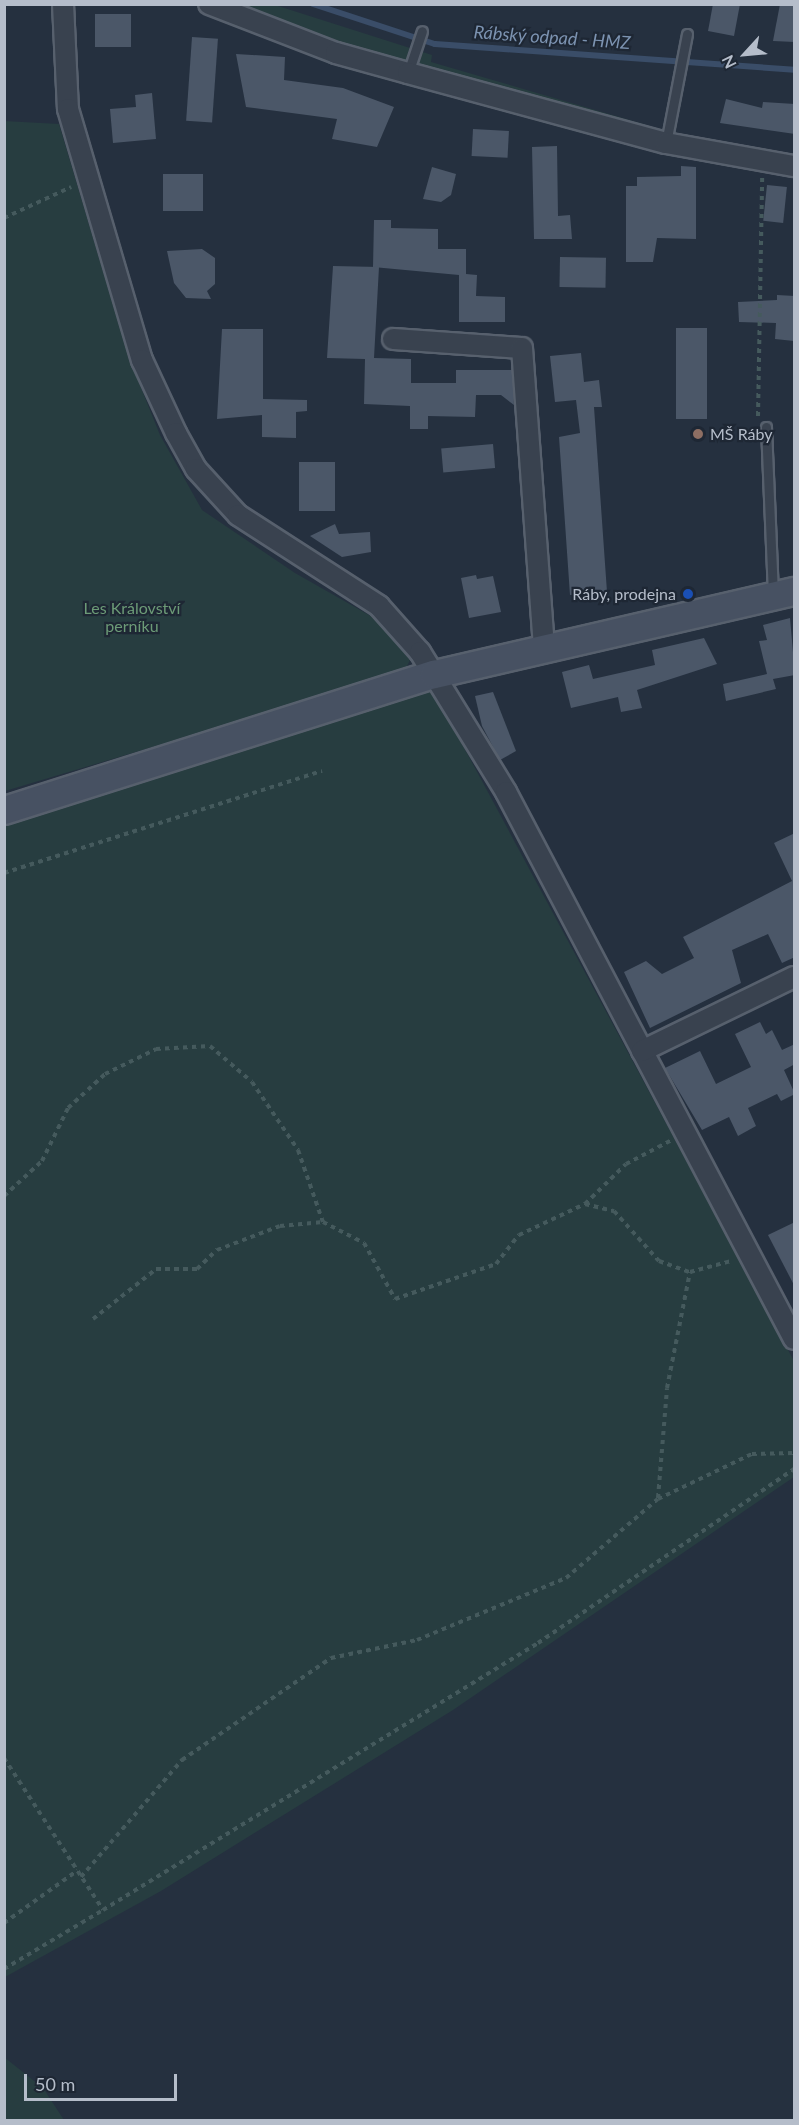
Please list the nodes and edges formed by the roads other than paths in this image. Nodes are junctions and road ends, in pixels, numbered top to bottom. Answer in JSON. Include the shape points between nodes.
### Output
{"nodes":[{"id":1,"x":63,"y":4,"type":"edge"},
{"id":2,"x":219,"y":7,"type":"edge"},
{"id":3,"x":422,"y":32,"type":"dead end"},
{"id":4,"x":687,"y":34,"type":"dead end"},
{"id":5,"x":408,"y":73,"type":"junction"},
{"id":6,"x":666,"y":143,"type":"junction"},
{"id":7,"x":795,"y":166,"type":"edge"},
{"id":8,"x":393,"y":339,"type":"dead end"},
{"id":9,"x":766,"y":427,"type":"dead end"},
{"id":10,"x":784,"y":593,"type":"edge"},
{"id":11,"x":544,"y":647,"type":"junction"},
{"id":12,"x":434,"y":674,"type":"junction"},
{"id":13,"x":4,"y":810,"type":"edge"},
{"id":14,"x":795,"y":977,"type":"edge"},
{"id":15,"x":642,"y":1051,"type":"junction"},
{"id":16,"x":795,"y":1339,"type":"edge"}],
"edges":[{"from":1,"to":12,"type":"street","via":[[68,109],[142,360],[196,469],[263,534],[379,606]]},
{"from":2,"to":5,"type":"street"},
{"from":3,"to":5,"type":"lane"},
{"from":4,"to":6,"type":"lane"},
{"from":5,"to":6,"type":"street"},
{"from":6,"to":7,"type":"street"},
{"from":8,"to":11,"type":"street","via":[[522,348]]},
{"from":9,"to":10,"type":"lane"},
{"from":10,"to":11,"type":"street"},
{"from":11,"to":12,"type":"street"},
{"from":12,"to":13,"type":"street"},
{"from":12,"to":15,"type":"street","via":[[506,792]]},
{"from":14,"to":15,"type":"street"},
{"from":15,"to":16,"type":"street"}]}
